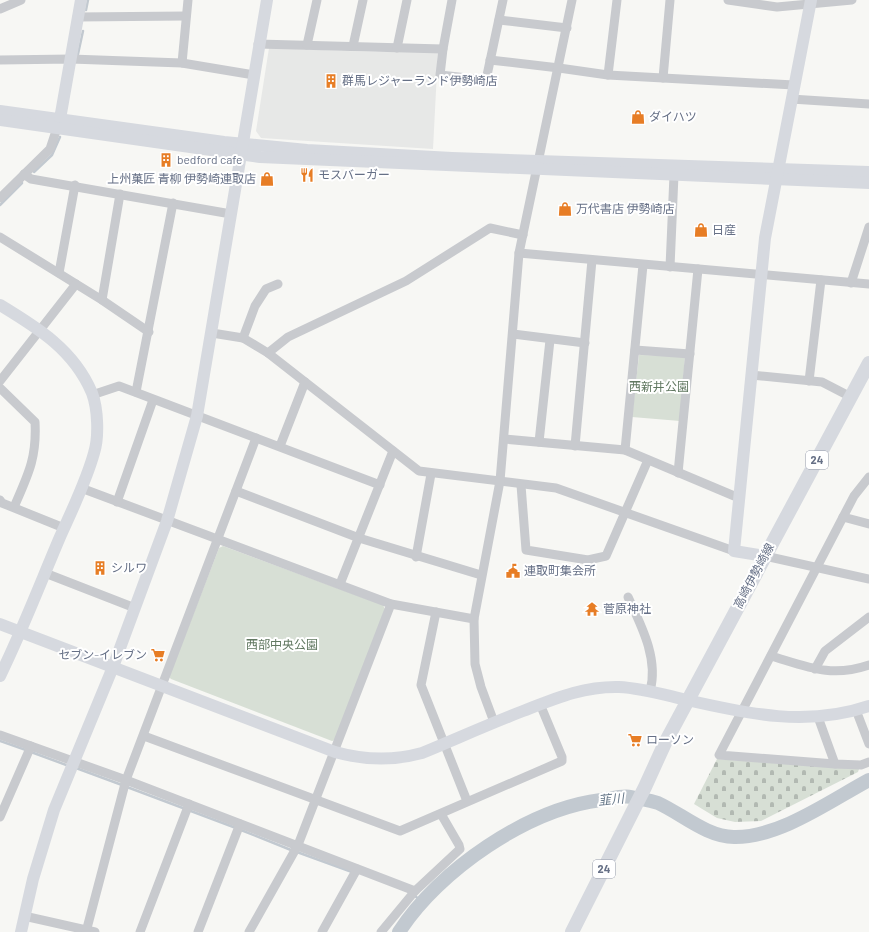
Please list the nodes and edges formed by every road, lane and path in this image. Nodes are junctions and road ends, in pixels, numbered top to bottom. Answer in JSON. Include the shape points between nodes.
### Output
{"nodes":[{"id":1,"x":21,"y":0,"type":"edge"},
{"id":2,"x":81,"y":0,"type":"edge"},
{"id":3,"x":188,"y":0,"type":"edge"},
{"id":4,"x":267,"y":0,"type":"edge"},
{"id":5,"x":317,"y":0,"type":"edge"},
{"id":6,"x":363,"y":0,"type":"edge"},
{"id":7,"x":407,"y":0,"type":"edge"},
{"id":8,"x":452,"y":0,"type":"edge"},
{"id":9,"x":503,"y":0,"type":"edge"},
{"id":10,"x":572,"y":0,"type":"edge"},
{"id":11,"x":617,"y":0,"type":"edge"},
{"id":12,"x":670,"y":0,"type":"edge"},
{"id":13,"x":728,"y":0,"type":"edge"},
{"id":14,"x":852,"y":0,"type":"edge"},
{"id":15,"x":810,"y":3,"type":"edge"},
{"id":16,"x":0,"y":9,"type":"edge"},
{"id":17,"x":186,"y":16,"type":"junction"},
{"id":18,"x":77,"y":17,"type":"junction"},
{"id":19,"x":499,"y":20,"type":"junction"},
{"id":20,"x":567,"y":28,"type":"junction"},
{"id":21,"x":258,"y":44,"type":"junction"},
{"id":22,"x":307,"y":45,"type":"junction"},
{"id":23,"x":353,"y":46,"type":"junction"},
{"id":24,"x":397,"y":48,"type":"junction"},
{"id":25,"x":442,"y":49,"type":"junction"},
{"id":26,"x":71,"y":59,"type":"junction"},
{"id":27,"x":0,"y":60,"type":"edge"},
{"id":28,"x":490,"y":60,"type":"junction"},
{"id":29,"x":182,"y":63,"type":"junction"},
{"id":30,"x":559,"y":68,"type":"junction"},
{"id":31,"x":254,"y":75,"type":"junction"},
{"id":32,"x":608,"y":75,"type":"junction"},
{"id":33,"x":663,"y":78,"type":"junction"},
{"id":34,"x":794,"y":84,"type":"junction"},
{"id":35,"x":792,"y":99,"type":"junction"},
{"id":36,"x":869,"y":100,"type":"edge"},
{"id":37,"x":869,"y":104,"type":"edge"},
{"id":38,"x":0,"y":111,"type":"edge"},
{"id":39,"x":0,"y":120,"type":"edge"},
{"id":40,"x":58,"y":124,"type":"junction"},
{"id":41,"x":242,"y":150,"type":"junction"},
{"id":42,"x":538,"y":165,"type":"junction"},
{"id":43,"x":869,"y":172,"type":"edge"},
{"id":44,"x":24,"y":174,"type":"junction"},
{"id":45,"x":776,"y":174,"type":"junction"},
{"id":46,"x":674,"y":175,"type":"junction"},
{"id":47,"x":869,"y":182,"type":"edge"},
{"id":48,"x":75,"y":185,"type":"junction"},
{"id":49,"x":120,"y":194,"type":"junction"},
{"id":50,"x":0,"y":198,"type":"edge"},
{"id":51,"x":173,"y":203,"type":"junction"},
{"id":52,"x":232,"y":214,"type":"junction"},
{"id":53,"x":869,"y":227,"type":"edge"},
{"id":54,"x":523,"y":235,"type":"junction"},
{"id":55,"x":0,"y":237,"type":"edge"},
{"id":56,"x":519,"y":253,"type":"junction"},
{"id":57,"x":592,"y":260,"type":"junction"},
{"id":58,"x":643,"y":265,"type":"junction"},
{"id":59,"x":670,"y":267,"type":"junction"},
{"id":60,"x":698,"y":269,"type":"junction"},
{"id":61,"x":59,"y":273,"type":"junction"},
{"id":62,"x":761,"y":275,"type":"junction"},
{"id":63,"x":821,"y":280,"type":"junction"},
{"id":64,"x":851,"y":283,"type":"junction"},
{"id":65,"x":76,"y":284,"type":"junction"},
{"id":66,"x":278,"y":284,"type":"dead end"},
{"id":67,"x":869,"y":284,"type":"edge"},
{"id":68,"x":102,"y":300,"type":"junction"},
{"id":69,"x":0,"y":305,"type":"edge"},
{"id":70,"x":39,"y":329,"type":"junction"},
{"id":71,"x":149,"y":332,"type":"junction"},
{"id":72,"x":212,"y":333,"type":"junction"},
{"id":73,"x":513,"y":334,"type":"junction"},
{"id":74,"x":243,"y":338,"type":"junction"},
{"id":75,"x":550,"y":340,"type":"junction"},
{"id":76,"x":585,"y":343,"type":"junction"},
{"id":77,"x":635,"y":350,"type":"junction"},
{"id":78,"x":268,"y":353,"type":"junction"},
{"id":79,"x":690,"y":354,"type":"junction"},
{"id":80,"x":869,"y":363,"type":"edge"},
{"id":81,"x":751,"y":375,"type":"junction"},
{"id":82,"x":0,"y":381,"type":"edge"},
{"id":83,"x":809,"y":381,"type":"junction"},
{"id":84,"x":305,"y":382,"type":"junction"},
{"id":85,"x":0,"y":388,"type":"edge"},
{"id":86,"x":136,"y":392,"type":"junction"},
{"id":87,"x":92,"y":394,"type":"junction"},
{"id":88,"x":851,"y":397,"type":"junction"},
{"id":89,"x":153,"y":400,"type":"junction"},
{"id":90,"x":197,"y":416,"type":"junction"},
{"id":91,"x":256,"y":438,"type":"junction"},
{"id":92,"x":504,"y":438,"type":"junction"},
{"id":93,"x":539,"y":442,"type":"junction"},
{"id":94,"x":280,"y":446,"type":"junction"},
{"id":95,"x":575,"y":446,"type":"junction"},
{"id":96,"x":393,"y":450,"type":"junction"},
{"id":97,"x":625,"y":450,"type":"junction"},
{"id":98,"x":648,"y":460,"type":"junction"},
{"id":99,"x":678,"y":473,"type":"junction"},
{"id":100,"x":431,"y":474,"type":"junction"},
{"id":101,"x":869,"y":477,"type":"edge"},
{"id":102,"x":500,"y":481,"type":"junction"},
{"id":103,"x":380,"y":484,"type":"junction"},
{"id":104,"x":521,"y":485,"type":"junction"},
{"id":105,"x":81,"y":488,"type":"junction"},
{"id":106,"x":236,"y":491,"type":"junction"},
{"id":107,"x":739,"y":498,"type":"junction"},
{"id":108,"x":117,"y":502,"type":"junction"},
{"id":109,"x":1,"y":503,"type":"edge"},
{"id":110,"x":14,"y":507,"type":"junction"},
{"id":111,"x":625,"y":513,"type":"junction"},
{"id":112,"x":843,"y":517,"type":"junction"},
{"id":113,"x":167,"y":521,"type":"junction"},
{"id":114,"x":869,"y":524,"type":"edge"},
{"id":115,"x":64,"y":528,"type":"junction"},
{"id":116,"x":359,"y":538,"type":"junction"},
{"id":117,"x":218,"y":540,"type":"junction"},
{"id":118,"x":734,"y":551,"type":"junction"},
{"id":119,"x":765,"y":556,"type":"junction"},
{"id":120,"x":416,"y":557,"type":"junction"},
{"id":121,"x":816,"y":567,"type":"junction"},
{"id":122,"x":45,"y":573,"type":"junction"},
{"id":123,"x":481,"y":575,"type":"junction"},
{"id":124,"x":869,"y":579,"type":"edge"},
{"id":125,"x":340,"y":584,"type":"junction"},
{"id":126,"x":628,"y":597,"type":"dead end"},
{"id":127,"x":391,"y":604,"type":"junction"},
{"id":128,"x":135,"y":608,"type":"junction"},
{"id":129,"x":436,"y":612,"type":"junction"},
{"id":130,"x":869,"y":617,"type":"edge"},
{"id":131,"x":474,"y":619,"type":"junction"},
{"id":132,"x":0,"y":624,"type":"edge"},
{"id":133,"x":21,"y":632,"type":"junction"},
{"id":134,"x":771,"y":656,"type":"junction"},
{"id":135,"x":869,"y":664,"type":"edge"},
{"id":136,"x":113,"y":667,"type":"junction"},
{"id":137,"x":815,"y":669,"type":"junction"},
{"id":138,"x":0,"y":676,"type":"edge"},
{"id":139,"x":162,"y":687,"type":"junction"},
{"id":140,"x":650,"y":691,"type":"junction"},
{"id":141,"x":687,"y":700,"type":"junction"},
{"id":142,"x":540,"y":704,"type":"junction"},
{"id":143,"x":869,"y":706,"type":"edge"},
{"id":144,"x":856,"y":710,"type":"junction"},
{"id":145,"x":741,"y":712,"type":"junction"},
{"id":146,"x":818,"y":717,"type":"junction"},
{"id":147,"x":494,"y":722,"type":"junction"},
{"id":148,"x":0,"y":734,"type":"edge"},
{"id":149,"x":144,"y":736,"type":"junction"},
{"id":150,"x":444,"y":744,"type":"junction"},
{"id":151,"x":869,"y":744,"type":"edge"},
{"id":152,"x":31,"y":746,"type":"junction"},
{"id":153,"x":335,"y":752,"type":"junction"},
{"id":154,"x":74,"y":761,"type":"junction"},
{"id":155,"x":869,"y":762,"type":"edge"},
{"id":156,"x":835,"y":764,"type":"junction"},
{"id":157,"x":126,"y":780,"type":"junction"},
{"id":158,"x":316,"y":800,"type":"junction"},
{"id":159,"x":467,"y":801,"type":"junction"},
{"id":160,"x":189,"y":804,"type":"junction"},
{"id":161,"x":441,"y":814,"type":"junction"},
{"id":162,"x":0,"y":817,"type":"edge"},
{"id":163,"x":240,"y":824,"type":"junction"},
{"id":164,"x":298,"y":845,"type":"junction"},
{"id":165,"x":357,"y":869,"type":"junction"},
{"id":166,"x":415,"y":891,"type":"junction"},
{"id":167,"x":24,"y":916,"type":"junction"},
{"id":168,"x":89,"y":931,"type":"edge"},
{"id":169,"x":21,"y":932,"type":"edge"},
{"id":170,"x":140,"y":932,"type":"edge"},
{"id":171,"x":198,"y":932,"type":"edge"},
{"id":172,"x":250,"y":932,"type":"edge"},
{"id":173,"x":322,"y":932,"type":"edge"},
{"id":174,"x":381,"y":932,"type":"edge"},
{"id":175,"x":572,"y":932,"type":"edge"}],
"edges":[{"from":1,"to":16,"type":"street"},
{"from":2,"to":18,"type":"street"},
{"from":3,"to":17,"type":"street"},
{"from":4,"to":21,"type":"street"},
{"from":5,"to":22,"type":"street"},
{"from":6,"to":23,"type":"street"},
{"from":7,"to":24,"type":"street"},
{"from":8,"to":25,"type":"street"},
{"from":9,"to":19,"type":"street"},
{"from":10,"to":20,"type":"street"},
{"from":11,"to":32,"type":"street"},
{"from":12,"to":33,"type":"street"},
{"from":13,"to":15,"type":"street","via":[[777,7]]},
{"from":14,"to":15,"type":"street"},
{"from":15,"to":34,"type":"street"},
{"from":17,"to":18,"type":"street"},
{"from":17,"to":29,"type":"street"},
{"from":18,"to":26,"type":"street"},
{"from":19,"to":20,"type":"street"},
{"from":19,"to":28,"type":"street"},
{"from":20,"to":30,"type":"street"},
{"from":21,"to":22,"type":"street"},
{"from":21,"to":31,"type":"street"},
{"from":22,"to":23,"type":"street"},
{"from":23,"to":24,"type":"street"},
{"from":24,"to":25,"type":"street"},
{"from":25,"to":28,"type":"street","via":[[440,75],[486,80]]},
{"from":26,"to":27,"type":"street"},
{"from":26,"to":29,"type":"street"},
{"from":26,"to":40,"type":"street"},
{"from":28,"to":30,"type":"street"},
{"from":29,"to":31,"type":"street"},
{"from":30,"to":32,"type":"street"},
{"from":30,"to":42,"type":"street"},
{"from":31,"to":41,"type":"street"},
{"from":32,"to":33,"type":"street"},
{"from":33,"to":34,"type":"street"},
{"from":34,"to":35,"type":"street"},
{"from":35,"to":37,"type":"street"},
{"from":35,"to":45,"type":"street"},
{"from":36,"to":37,"type":"street"},
{"from":38,"to":40,"type":"street"},
{"from":39,"to":40,"type":"street"},
{"from":40,"to":41,"type":"street"},
{"from":40,"to":44,"type":"street","via":[[50,149]]},
{"from":41,"to":42,"type":"street","via":[[300,160]]},
{"from":41,"to":52,"type":"street"},
{"from":42,"to":45,"type":"street"},
{"from":42,"to":46,"type":"street"},
{"from":42,"to":54,"type":"street"},
{"from":43,"to":45,"type":"street"},
{"from":44,"to":48,"type":"street","via":[[31,179]]},
{"from":44,"to":50,"type":"street"},
{"from":45,"to":46,"type":"street"},
{"from":45,"to":47,"type":"street"},
{"from":45,"to":62,"type":"street"},
{"from":46,"to":59,"type":"street"},
{"from":48,"to":49,"type":"street"},
{"from":48,"to":61,"type":"street"},
{"from":49,"to":51,"type":"street"},
{"from":49,"to":68,"type":"street"},
{"from":51,"to":52,"type":"street"},
{"from":51,"to":71,"type":"street"},
{"from":52,"to":72,"type":"street"},
{"from":53,"to":64,"type":"street"},
{"from":54,"to":56,"type":"street"},
{"from":54,"to":78,"type":"street","via":[[490,228],[406,281],[288,337]]},
{"from":55,"to":61,"type":"street"},
{"from":56,"to":57,"type":"street"},
{"from":56,"to":73,"type":"street"},
{"from":57,"to":58,"type":"street"},
{"from":57,"to":76,"type":"street"},
{"from":58,"to":59,"type":"street"},
{"from":58,"to":77,"type":"street"},
{"from":59,"to":60,"type":"street"},
{"from":60,"to":62,"type":"street"},
{"from":60,"to":79,"type":"street"},
{"from":61,"to":65,"type":"street"},
{"from":62,"to":63,"type":"street"},
{"from":62,"to":81,"type":"street"},
{"from":63,"to":64,"type":"street"},
{"from":63,"to":83,"type":"street"},
{"from":64,"to":67,"type":"street"},
{"from":65,"to":68,"type":"street"},
{"from":65,"to":70,"type":"street"},
{"from":66,"to":74,"type":"street","via":[[266,289],[255,306]]},
{"from":68,"to":71,"type":"street"},
{"from":69,"to":70,"type":"street"},
{"from":70,"to":82,"type":"street"},
{"from":70,"to":87,"type":"street","via":[[66,351],[79,368]]},
{"from":71,"to":86,"type":"street"},
{"from":72,"to":74,"type":"street"},
{"from":72,"to":90,"type":"street"},
{"from":73,"to":75,"type":"street"},
{"from":73,"to":92,"type":"street"},
{"from":74,"to":78,"type":"street"},
{"from":75,"to":76,"type":"street"},
{"from":75,"to":93,"type":"street"},
{"from":76,"to":95,"type":"street"},
{"from":77,"to":79,"type":"street"},
{"from":77,"to":97,"type":"street"},
{"from":78,"to":84,"type":"street"},
{"from":79,"to":99,"type":"street"},
{"from":80,"to":88,"type":"main road","name":"高崎伊勢崎線","number":"24"},
{"from":81,"to":83,"type":"street"},
{"from":81,"to":107,"type":"street"},
{"from":83,"to":88,"type":"street","via":[[826,384]]},
{"from":84,"to":94,"type":"street"},
{"from":84,"to":96,"type":"street"},
{"from":85,"to":110,"type":"street","via":[[35,422],[36,437],[32,466]]},
{"from":86,"to":87,"type":"street","via":[[119,386]]},
{"from":86,"to":89,"type":"street"},
{"from":87,"to":105,"type":"street","via":[[97,430],[94,453]]},
{"from":88,"to":119,"type":"main road","name":"高崎伊勢崎線","number":"24"},
{"from":89,"to":90,"type":"street"},
{"from":89,"to":108,"type":"street"},
{"from":90,"to":91,"type":"street"},
{"from":90,"to":113,"type":"street"},
{"from":91,"to":94,"type":"street"},
{"from":91,"to":106,"type":"street"},
{"from":92,"to":93,"type":"street"},
{"from":92,"to":102,"type":"street"},
{"from":93,"to":95,"type":"street"},
{"from":94,"to":103,"type":"street"},
{"from":95,"to":97,"type":"street"},
{"from":96,"to":100,"type":"street","via":[[420,471]]},
{"from":96,"to":103,"type":"street"},
{"from":97,"to":98,"type":"street"},
{"from":98,"to":99,"type":"street"},
{"from":98,"to":111,"type":"street"},
{"from":99,"to":107,"type":"street"},
{"from":100,"to":102,"type":"street"},
{"from":100,"to":120,"type":"street"},
{"from":101,"to":112,"type":"street","via":[[858,490]]},
{"from":102,"to":104,"type":"street"},
{"from":102,"to":123,"type":"street"},
{"from":103,"to":116,"type":"street"},
{"from":104,"to":111,"type":"street","via":[[556,488]]},
{"from":104,"to":111,"type":"street","via":[[526,550],[588,560],[606,556]]},
{"from":105,"to":108,"type":"street"},
{"from":105,"to":115,"type":"street"},
{"from":106,"to":116,"type":"street"},
{"from":106,"to":117,"type":"street"},
{"from":107,"to":118,"type":"street"},
{"from":108,"to":113,"type":"street"},
{"from":109,"to":110,"type":"street"},
{"from":110,"to":115,"type":"street"},
{"from":111,"to":118,"type":"street"},
{"from":112,"to":114,"type":"street"},
{"from":112,"to":121,"type":"street"},
{"from":113,"to":117,"type":"street"},
{"from":113,"to":128,"type":"street"},
{"from":115,"to":122,"type":"street"},
{"from":116,"to":120,"type":"street"},
{"from":116,"to":125,"type":"street"},
{"from":117,"to":125,"type":"street"},
{"from":117,"to":139,"type":"street"},
{"from":118,"to":119,"type":"street"},
{"from":119,"to":121,"type":"street"},
{"from":119,"to":141,"type":"main road","name":"高崎伊勢崎線","number":"24"},
{"from":120,"to":123,"type":"street"},
{"from":121,"to":124,"type":"street"},
{"from":121,"to":134,"type":"street"},
{"from":122,"to":128,"type":"street"},
{"from":122,"to":133,"type":"street"},
{"from":123,"to":131,"type":"street"},
{"from":125,"to":127,"type":"street"},
{"from":126,"to":140,"type":"street","via":[[647,637],[652,673]]},
{"from":127,"to":129,"type":"street"},
{"from":127,"to":153,"type":"street"},
{"from":128,"to":136,"type":"street"},
{"from":129,"to":131,"type":"street"},
{"from":129,"to":150,"type":"street","via":[[421,685]]},
{"from":130,"to":137,"type":"street","via":[[825,651]]},
{"from":131,"to":147,"type":"street","via":[[475,664]]},
{"from":132,"to":133,"type":"street"},
{"from":133,"to":136,"type":"street"},
{"from":133,"to":138,"type":"street"},
{"from":134,"to":137,"type":"street"},
{"from":134,"to":145,"type":"street"},
{"from":135,"to":137,"type":"street","via":[[836,672]]},
{"from":136,"to":139,"type":"street"},
{"from":136,"to":154,"type":"street"},
{"from":139,"to":149,"type":"street"},
{"from":139,"to":153,"type":"street"},
{"from":140,"to":141,"type":"street"},
{"from":140,"to":142,"type":"street","via":[[619,687],[591,688]]},
{"from":141,"to":145,"type":"street"},
{"from":141,"to":175,"type":"main road","name":"高崎伊勢崎線","number":"24"},
{"from":142,"to":147,"type":"street"},
{"from":142,"to":159,"type":"street","via":[[562,761]]},
{"from":143,"to":144,"type":"street"},
{"from":144,"to":146,"type":"street"},
{"from":144,"to":151,"type":"street"},
{"from":145,"to":146,"type":"street","via":[[792,718]]},
{"from":145,"to":156,"type":"street","via":[[719,755]]},
{"from":146,"to":156,"type":"street"},
{"from":147,"to":150,"type":"street"},
{"from":148,"to":152,"type":"street"},
{"from":149,"to":157,"type":"street"},
{"from":149,"to":158,"type":"street"},
{"from":150,"to":153,"type":"street","via":[[403,758],[354,757]]},
{"from":150,"to":159,"type":"street"},
{"from":152,"to":154,"type":"street"},
{"from":152,"to":162,"type":"street"},
{"from":153,"to":158,"type":"street"},
{"from":154,"to":157,"type":"street"},
{"from":154,"to":167,"type":"street","via":[[52,818]]},
{"from":155,"to":156,"type":"street","via":[[861,765]]},
{"from":157,"to":160,"type":"street"},
{"from":157,"to":168,"type":"street"},
{"from":158,"to":161,"type":"street","via":[[400,831]]},
{"from":158,"to":164,"type":"street"},
{"from":159,"to":161,"type":"street"},
{"from":160,"to":163,"type":"street"},
{"from":160,"to":170,"type":"street"},
{"from":161,"to":166,"type":"street","via":[[460,849]]},
{"from":163,"to":164,"type":"street"},
{"from":163,"to":171,"type":"street"},
{"from":164,"to":165,"type":"street"},
{"from":164,"to":172,"type":"street"},
{"from":165,"to":166,"type":"street"},
{"from":165,"to":173,"type":"street"},
{"from":166,"to":174,"type":"street"},
{"from":167,"to":168,"type":"street"},
{"from":167,"to":169,"type":"street"}]}
